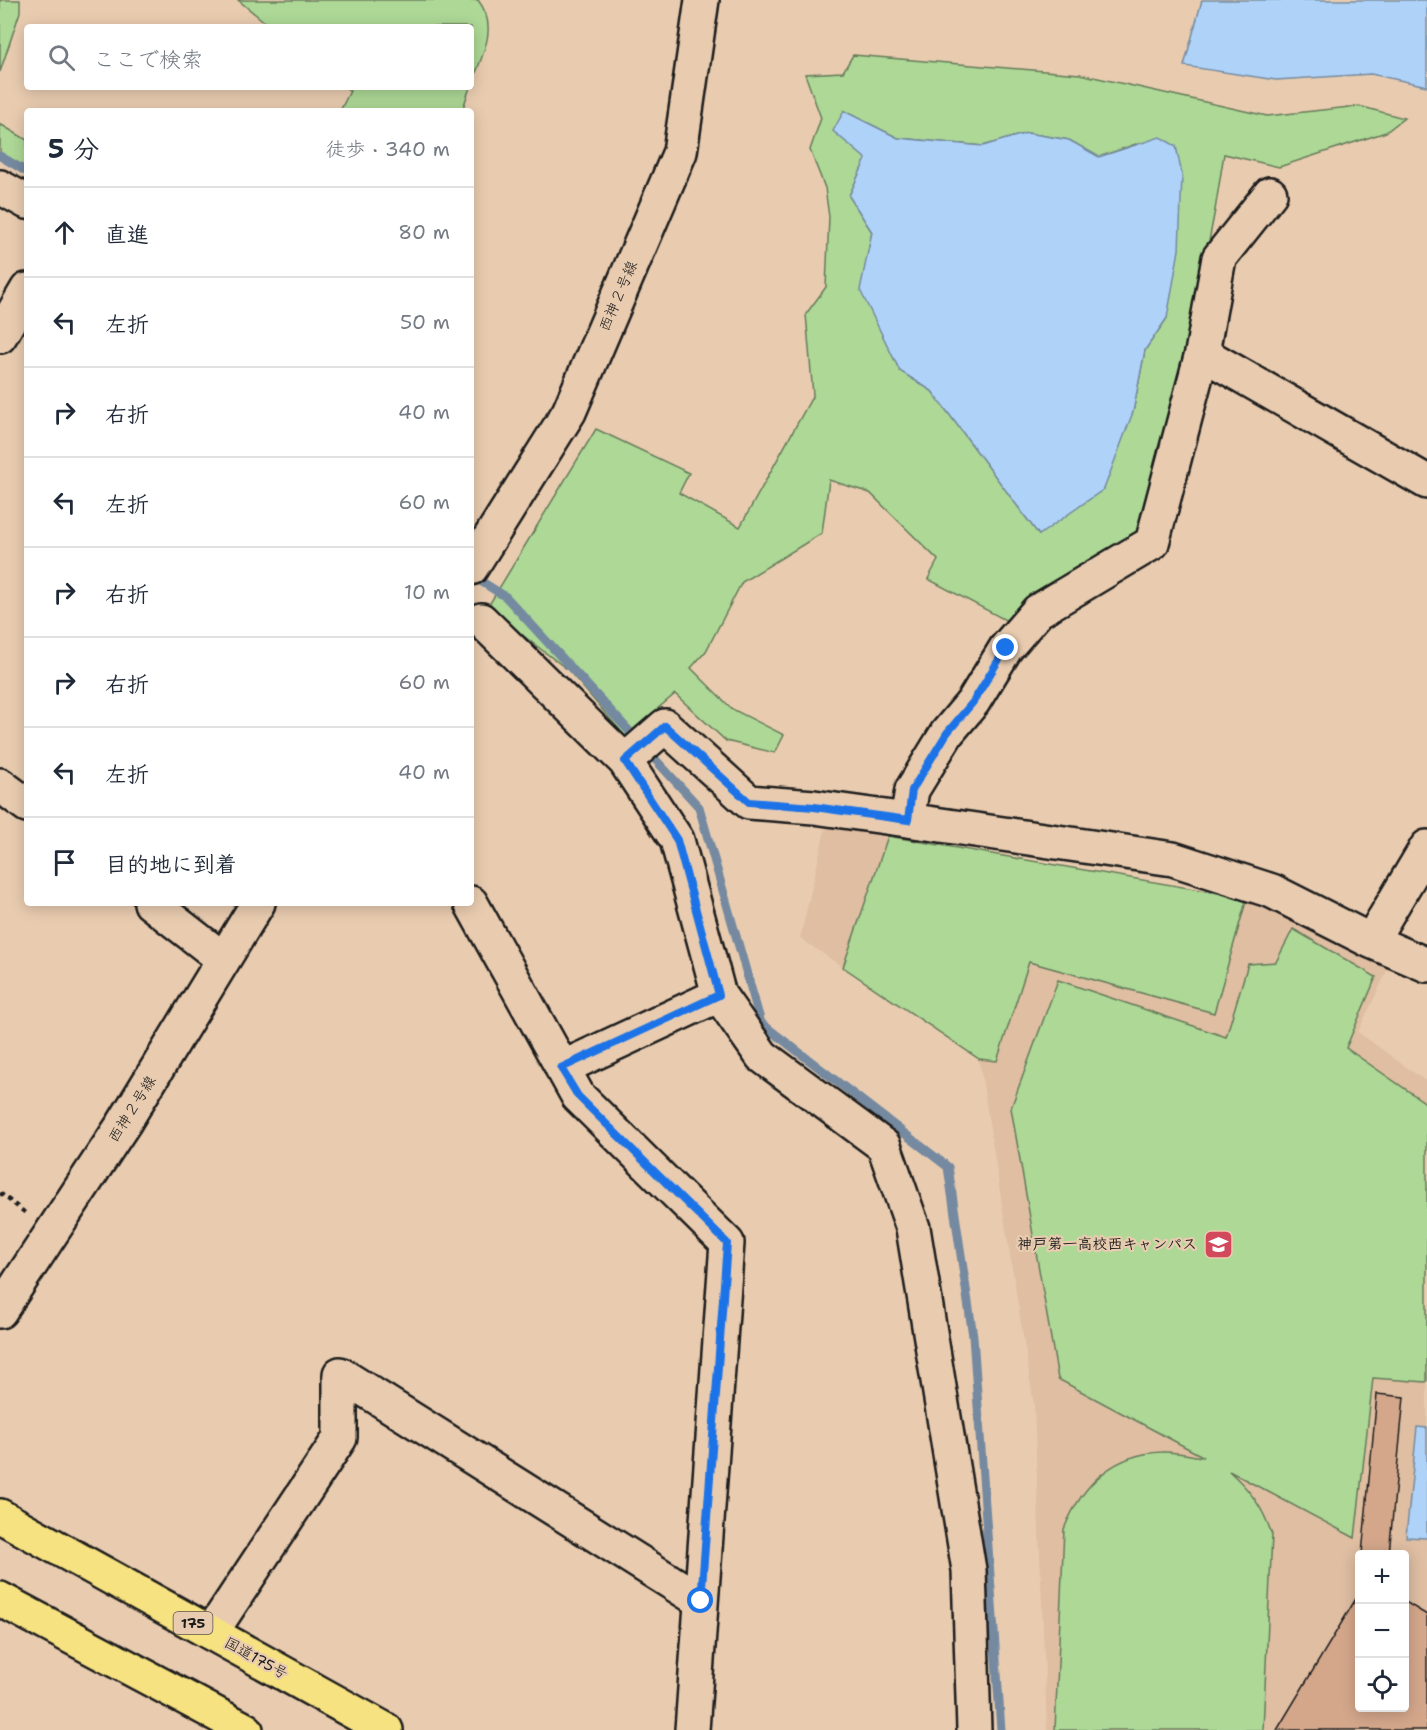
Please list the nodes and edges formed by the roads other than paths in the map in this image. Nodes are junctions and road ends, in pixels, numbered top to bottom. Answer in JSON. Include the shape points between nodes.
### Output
{"nodes":[{"id":1,"x":702,"y":0,"type":"edge"},
{"id":2,"x":0,"y":187,"type":"edge"},
{"id":3,"x":1270,"y":195,"type":"dead end"},
{"id":4,"x":24,"y":200,"type":"edge"},
{"id":5,"x":24,"y":295,"type":"edge"},
{"id":6,"x":0,"y":336,"type":"edge"},
{"id":7,"x":1202,"y":352,"type":"junction"},
{"id":8,"x":1427,"y":482,"type":"edge"},
{"id":9,"x":474,"y":563,"type":"edge"},
{"id":10,"x":481,"y":620,"type":"dead end"},
{"id":11,"x":625,"y":761,"type":"junction"},
{"id":12,"x":0,"y":785,"type":"edge"},
{"id":13,"x":24,"y":803,"type":"edge"},
{"id":14,"x":908,"y":820,"type":"junction"},
{"id":15,"x":1427,"y":847,"type":"edge"},
{"id":16,"x":155,"y":906,"type":"edge"},
{"id":17,"x":256,"y":906,"type":"edge"},
{"id":18,"x":473,"y":906,"type":"edge"},
{"id":19,"x":1371,"y":941,"type":"junction"},
{"id":20,"x":223,"y":959,"type":"junction"},
{"id":21,"x":1427,"y":965,"type":"edge"},
{"id":22,"x":719,"y":995,"type":"junction"},
{"id":23,"x":561,"y":1068,"type":"junction"},
{"id":24,"x":0,"y":1311,"type":"edge"},
{"id":25,"x":0,"y":1516,"type":"edge"},
{"id":26,"x":0,"y":1599,"type":"edge"},
{"id":27,"x":701,"y":1601,"type":"junction"},
{"id":28,"x":211,"y":1633,"type":"junction"},
{"id":29,"x":246,"y":1730,"type":"edge"},
{"id":30,"x":386,"y":1730,"type":"edge"},
{"id":31,"x":692,"y":1730,"type":"edge"},
{"id":32,"x":974,"y":1730,"type":"edge"}],
"edges":[{"from":1,"to":9,"type":"street","name":"西神２号線","via":[[680,152],[569,412]]},
{"from":2,"to":4,"type":"street"},
{"from":3,"to":7,"type":"street","via":[[1219,258]]},
{"from":5,"to":6,"type":"street"},
{"from":7,"to":8,"type":"street"},
{"from":7,"to":14,"type":"street","via":[[1152,543],[1038,611],[1006,648],[973,702],[947,733],[912,790]]},
{"from":10,"to":11,"type":"street"},
{"from":11,"to":14,"type":"street","via":[[665,726],[749,802]]},
{"from":11,"to":22,"type":"street","via":[[677,840]]},
{"from":12,"to":13,"type":"street"},
{"from":14,"to":19,"type":"street","via":[[1173,859],[1272,891]]},
{"from":15,"to":19,"type":"street"},
{"from":16,"to":20,"type":"street"},
{"from":17,"to":20,"type":"street","name":"西神２号線"},
{"from":18,"to":23,"type":"street"},
{"from":19,"to":21,"type":"street"},
{"from":20,"to":24,"type":"street","name":"西神２号線","via":[[124,1123]]},
{"from":22,"to":23,"type":"street"},
{"from":22,"to":32,"type":"street","via":[[762,1056],[884,1146],[913,1228],[969,1570]]},
{"from":23,"to":27,"type":"street","via":[[578,1096],[727,1243]]},
{"from":25,"to":28,"type":"highway","name":"国道175号","number":"175"},
{"from":26,"to":29,"type":"highway"},
{"from":27,"to":28,"type":"street","via":[[340,1374],[340,1438]]},
{"from":27,"to":31,"type":"street"},
{"from":28,"to":30,"type":"highway","name":"国道175号","number":"175"}]}
